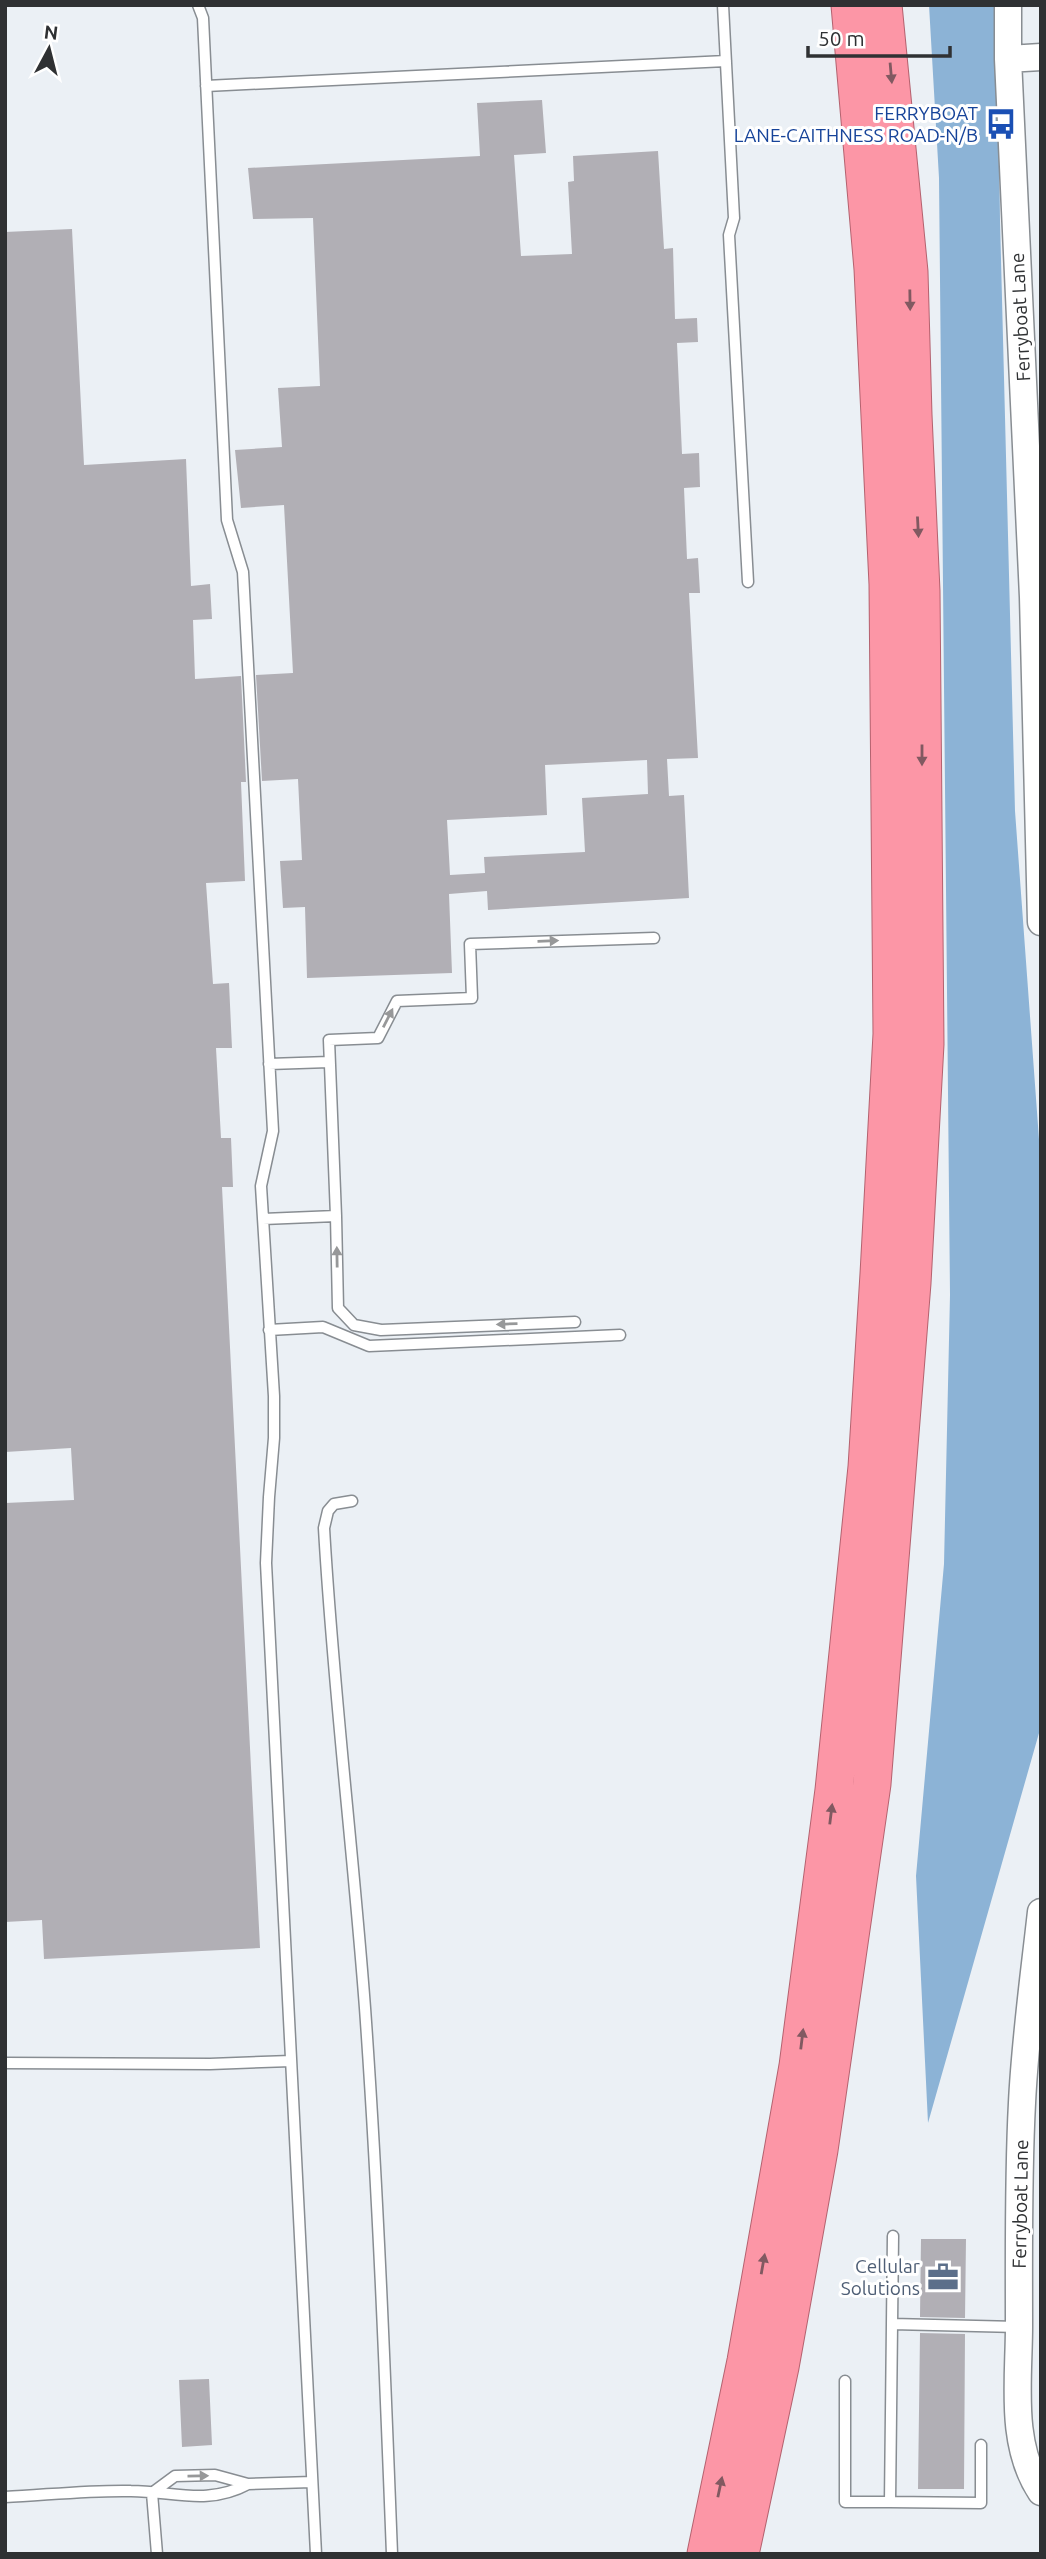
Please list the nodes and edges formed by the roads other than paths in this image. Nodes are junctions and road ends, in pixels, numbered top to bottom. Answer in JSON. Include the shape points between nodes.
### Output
{"nodes":[{"id":1,"x":198,"y":5,"type":"edge"},
{"id":2,"x":723,"y":5,"type":"edge"},
{"id":3,"x":850,"y":5,"type":"edge"},
{"id":4,"x":883,"y":5,"type":"edge"},
{"id":5,"x":1008,"y":5,"type":"edge"},
{"id":6,"x":1041,"y":57,"type":"edge"},
{"id":7,"x":1008,"y":59,"type":"junction"},
{"id":8,"x":726,"y":61,"type":"junction"},
{"id":9,"x":206,"y":86,"type":"junction"},
{"id":10,"x":748,"y":582,"type":"dead end"},
{"id":11,"x":1041,"y":922,"type":"edge"},
{"id":12,"x":654,"y":938,"type":"dead end"},
{"id":13,"x":330,"y":1062,"type":"junction"},
{"id":14,"x":269,"y":1064,"type":"junction"},
{"id":15,"x":336,"y":1216,"type":"junction"},
{"id":16,"x":263,"y":1219,"type":"junction"},
{"id":17,"x":576,"y":1322,"type":"dead end"},
{"id":18,"x":269,"y":1329,"type":"junction"},
{"id":19,"x":620,"y":1335,"type":"dead end"},
{"id":20,"x":352,"y":1501,"type":"dead end"},
{"id":21,"x":1041,"y":1912,"type":"edge"},
{"id":22,"x":291,"y":2061,"type":"junction"},
{"id":23,"x":5,"y":2063,"type":"edge"},
{"id":24,"x":893,"y":2236,"type":"dead end"},
{"id":25,"x":892,"y":2324,"type":"junction"},
{"id":26,"x":1019,"y":2328,"type":"junction"},
{"id":27,"x":845,"y":2381,"type":"dead end"},
{"id":28,"x":981,"y":2445,"type":"dead end"},
{"id":29,"x":312,"y":2482,"type":"junction"},
{"id":30,"x":248,"y":2484,"type":"junction"},
{"id":31,"x":1041,"y":2492,"type":"edge"},
{"id":32,"x":152,"y":2493,"type":"junction"},
{"id":33,"x":5,"y":2497,"type":"edge"},
{"id":34,"x":890,"y":2502,"type":"junction"},
{"id":35,"x":157,"y":2554,"type":"edge"},
{"id":36,"x":316,"y":2554,"type":"edge"},
{"id":37,"x":392,"y":2554,"type":"edge"},
{"id":38,"x":706,"y":2554,"type":"edge"},
{"id":39,"x":740,"y":2554,"type":"edge"}],
"edges":[{"from":1,"to":9,"type":"lane"},
{"from":2,"to":8,"type":"lane"},
{"from":38,"to":3,"type":"highway","one_way":true,"via":[[746,2361],[798,2066],[836,1776],[866,1467],[879,1274],[892,1034],[888,584],[873,268]]},
{"from":4,"to":39,"type":"highway","one_way":true,"via":[[909,272],[921,591],[925,1044],[912,1283],[872,1784],[819,2150]]},
{"from":5,"to":7,"type":"street","name":"Ferryboat Lane"},
{"from":6,"to":7,"type":"street"},
{"from":7,"to":11,"type":"street","name":"Ferryboat Lane","via":[[1033,597]]},
{"from":8,"to":9,"type":"lane"},
{"from":8,"to":10,"type":"lane","via":[[734,218],[729,235]]},
{"from":9,"to":14,"type":"lane","via":[[227,520],[243,572]]},
{"from":13,"to":12,"type":"lane","one_way":true,"via":[[329,1040],[378,1038],[397,1001],[472,998],[470,944]]},
{"from":13,"to":14,"type":"lane"},
{"from":13,"to":15,"type":"lane"},
{"from":14,"to":16,"type":"lane","via":[[273,1131],[261,1186]]},
{"from":15,"to":16,"type":"lane"},
{"from":17,"to":15,"type":"lane","one_way":true,"via":[[381,1330],[354,1325],[338,1308]]},
{"from":16,"to":18,"type":"lane"},
{"from":18,"to":19,"type":"lane","via":[[323,1327],[369,1346]]},
{"from":18,"to":22,"type":"lane","via":[[274,1438],[267,1563]]},
{"from":20,"to":37,"type":"lane","via":[[334,1504],[324,1528],[365,2011]]},
{"from":21,"to":26,"type":"street","name":"Ferryboat Lane","via":[[1022,2099]]},
{"from":22,"to":23,"type":"lane"},
{"from":22,"to":29,"type":"lane"},
{"from":24,"to":25,"type":"lane"},
{"from":25,"to":26,"type":"lane"},
{"from":25,"to":34,"type":"lane"},
{"from":26,"to":31,"type":"street","name":"Ferryboat Lane","via":[[1017,2413],[1029,2475]]},
{"from":27,"to":34,"type":"lane","via":[[845,2502]]},
{"from":28,"to":34,"type":"lane","via":[[981,2503]]},
{"from":29,"to":30,"type":"lane"},
{"from":29,"to":36,"type":"lane"},
{"from":30,"to":32,"type":"lane","via":[[231,2493],[189,2497]]},
{"from":32,"to":30,"type":"lane","one_way":true,"via":[[175,2476],[215,2475]]},
{"from":32,"to":33,"type":"lane","via":[[133,2490]]},
{"from":32,"to":35,"type":"lane"}]}
